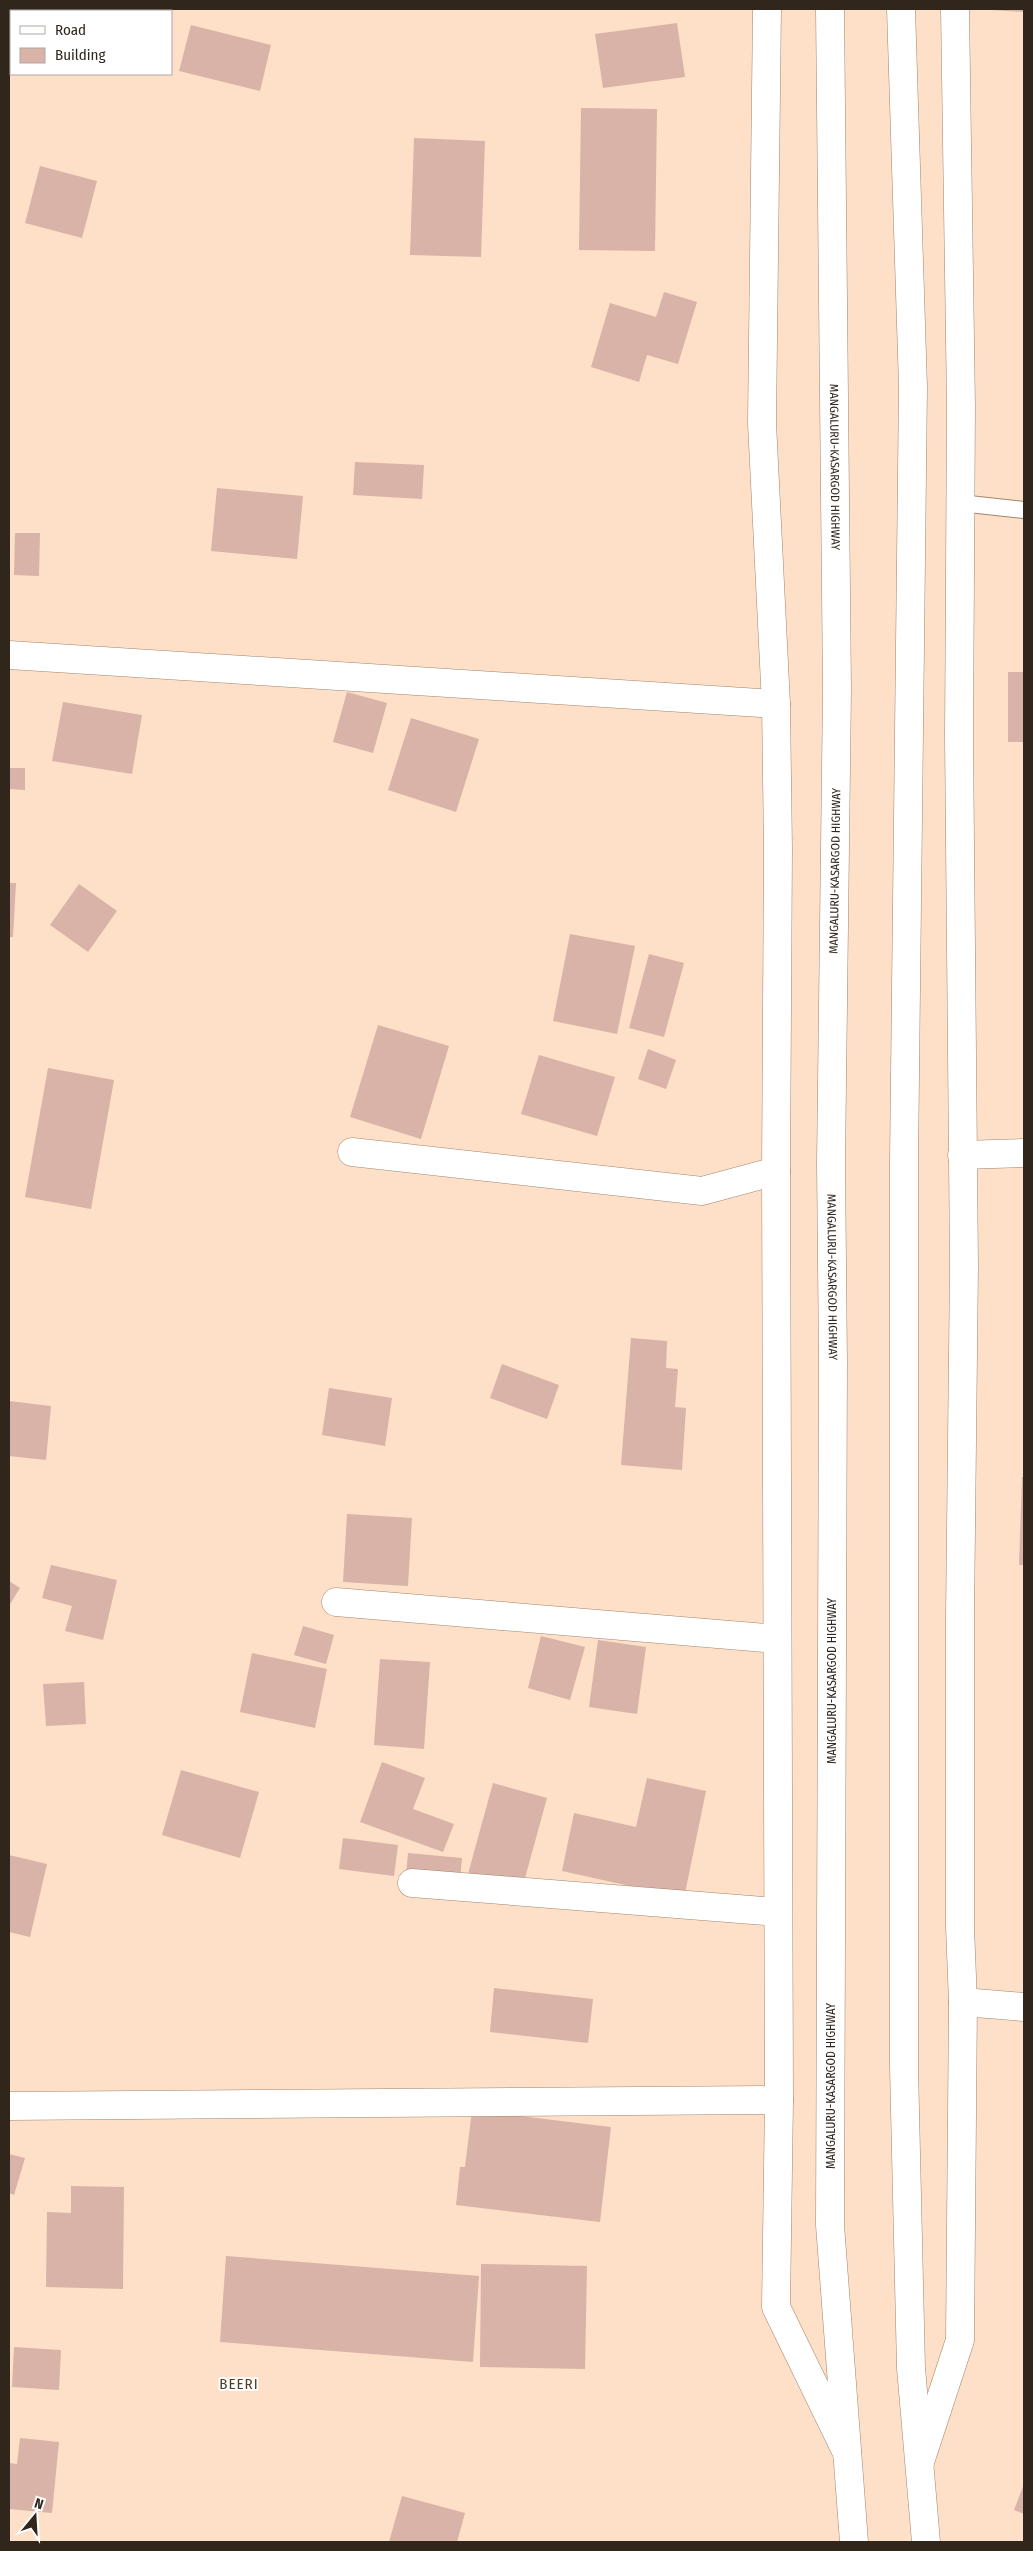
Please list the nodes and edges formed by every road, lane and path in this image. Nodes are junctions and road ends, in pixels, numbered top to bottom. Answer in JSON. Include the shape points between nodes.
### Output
{"nodes":[{"id":1,"x":767,"y":9,"type":"edge"},
{"id":2,"x":830,"y":9,"type":"edge"},
{"id":3,"x":901,"y":9,"type":"edge"},
{"id":4,"x":955,"y":9,"type":"edge"},
{"id":5,"x":960,"y":503,"type":"junction"},
{"id":6,"x":1024,"y":510,"type":"edge"},
{"id":7,"x":9,"y":655,"type":"edge"},
{"id":8,"x":776,"y":704,"type":"junction"},
{"id":9,"x":352,"y":1152,"type":"dead end"},
{"id":10,"x":1024,"y":1153,"type":"edge"},
{"id":11,"x":962,"y":1155,"type":"junction"},
{"id":12,"x":776,"y":1171,"type":"junction"},
{"id":13,"x":336,"y":1602,"type":"dead end"},
{"id":14,"x":777,"y":1638,"type":"junction"},
{"id":15,"x":412,"y":1883,"type":"dead end"},
{"id":16,"x":777,"y":1912,"type":"junction"},
{"id":17,"x":963,"y":2002,"type":"junction"},
{"id":18,"x":1024,"y":2007,"type":"edge"},
{"id":19,"x":779,"y":2100,"type":"junction"},
{"id":20,"x":9,"y":2106,"type":"edge"},
{"id":21,"x":848,"y":2454,"type":"junction"},
{"id":22,"x":920,"y":2462,"type":"junction"},
{"id":23,"x":854,"y":2542,"type":"edge"},
{"id":24,"x":926,"y":2542,"type":"edge"}],
"edges":[{"from":1,"to":8,"type":"main road","via":[[762,423]]},
{"from":2,"to":21,"type":"main road","name":"MANGALURU-KASARGOD HIGHWAY","via":[[837,688],[831,1163],[830,2226]]},
{"from":3,"to":22,"type":"main road","via":[[913,387],[904,1162],[904,2067],[912,2368]]},
{"from":4,"to":5,"type":"main road"},
{"from":5,"to":6,"type":"lane"},
{"from":5,"to":11,"type":"main road"},
{"from":7,"to":8,"type":"main road"},
{"from":8,"to":12,"type":"main road"},
{"from":9,"to":12,"type":"main road","via":[[702,1190]]},
{"from":10,"to":11,"type":"main road"},
{"from":11,"to":17,"type":"main road","via":[[960,1927]]},
{"from":12,"to":14,"type":"main road"},
{"from":13,"to":14,"type":"main road"},
{"from":14,"to":16,"type":"main road"},
{"from":15,"to":16,"type":"main road"},
{"from":16,"to":19,"type":"main road"},
{"from":17,"to":18,"type":"main road"},
{"from":17,"to":22,"type":"main road","via":[[960,2340]]},
{"from":19,"to":20,"type":"main road"},
{"from":19,"to":21,"type":"main road","via":[[776,2306]]},
{"from":21,"to":23,"type":"main road","name":"MANGALURU-KASARGOD HIGHWAY"},
{"from":22,"to":24,"type":"main road"}]}
